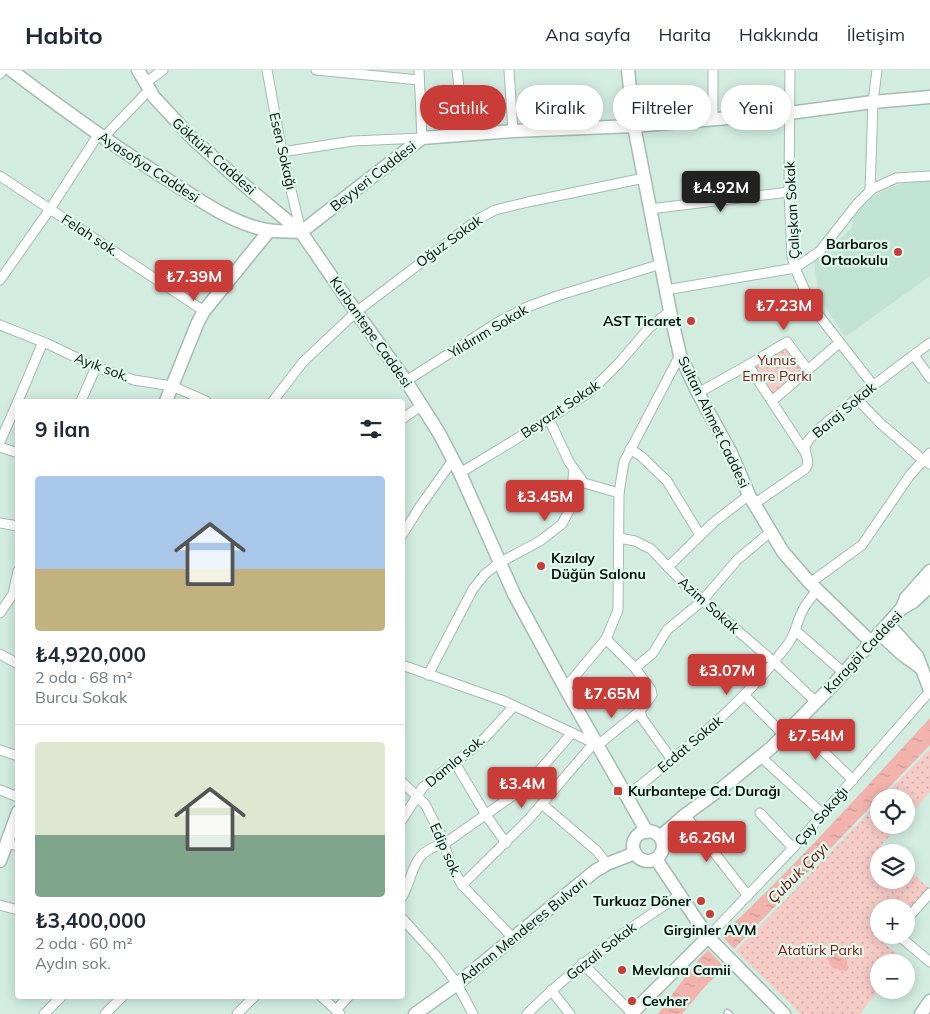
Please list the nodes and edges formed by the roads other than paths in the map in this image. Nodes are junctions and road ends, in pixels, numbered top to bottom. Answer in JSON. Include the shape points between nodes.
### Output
{"nodes":[{"id":1,"x":3,"y":70,"type":"edge"},
{"id":2,"x":11,"y":70,"type":"edge"},
{"id":3,"x":138,"y":70,"type":"edge"},
{"id":4,"x":163,"y":70,"type":"edge"},
{"id":5,"x":267,"y":70,"type":"edge"},
{"id":6,"x":316,"y":70,"type":"edge"},
{"id":7,"x":458,"y":70,"type":"edge"},
{"id":8,"x":509,"y":70,"type":"edge"},
{"id":9,"x":628,"y":70,"type":"edge"},
{"id":10,"x":713,"y":70,"type":"edge"},
{"id":11,"x":790,"y":70,"type":"edge"},
{"id":12,"x":877,"y":70,"type":"edge"},
{"id":13,"x":0,"y":74,"type":"edge"},
{"id":14,"x":419,"y":75,"type":"edge"},
{"id":15,"x":630,"y":85,"type":"edge"},
{"id":16,"x":789,"y":85,"type":"edge"},
{"id":17,"x":147,"y":87,"type":"junction"},
{"id":18,"x":930,"y":97,"type":"edge"},
{"id":19,"x":873,"y":102,"type":"junction"},
{"id":20,"x":791,"y":113,"type":"edge"},
{"id":21,"x":721,"y":118,"type":"edge"},
{"id":22,"x":713,"y":119,"type":"joint"},
{"id":23,"x":613,"y":127,"type":"edge"},
{"id":24,"x":635,"y":130,"type":"edge"},
{"id":25,"x":788,"y":130,"type":"edge"},
{"id":26,"x":513,"y":131,"type":"junction"},
{"id":27,"x":464,"y":134,"type":"junction"},
{"id":28,"x":100,"y":137,"type":"junction"},
{"id":29,"x":422,"y":138,"type":"junction"},
{"id":30,"x":282,"y":152,"type":"junction"},
{"id":31,"x":0,"y":176,"type":"edge"},
{"id":32,"x":930,"y":176,"type":"edge"},
{"id":33,"x":644,"y":178,"type":"junction"},
{"id":34,"x":870,"y":191,"type":"junction"},
{"id":35,"x":789,"y":192,"type":"junction"},
{"id":36,"x":50,"y":209,"type":"junction"},
{"id":37,"x":650,"y":210,"type":"junction"},
{"id":38,"x":269,"y":231,"type":"junction"},
{"id":39,"x":302,"y":232,"type":"junction"},
{"id":40,"x":661,"y":264,"type":"junction"},
{"id":41,"x":795,"y":268,"type":"junction"},
{"id":42,"x":0,"y":280,"type":"edge"},
{"id":43,"x":666,"y":290,"type":"junction"},
{"id":44,"x":204,"y":311,"type":"junction"},
{"id":45,"x":670,"y":311,"type":"junction"},
{"id":46,"x":356,"y":312,"type":"junction"},
{"id":47,"x":0,"y":325,"type":"edge"},
{"id":48,"x":43,"y":342,"type":"junction"},
{"id":49,"x":839,"y":342,"type":"junction"},
{"id":50,"x":930,"y":343,"type":"edge"},
{"id":51,"x":680,"y":355,"type":"junction"},
{"id":52,"x":914,"y":355,"type":"junction"},
{"id":53,"x":748,"y":365,"type":"junction"},
{"id":54,"x":96,"y":367,"type":"junction"},
{"id":55,"x":808,"y":370,"type":"junction"},
{"id":56,"x":930,"y":378,"type":"edge"},
{"id":57,"x":406,"y":381,"type":"junction"},
{"id":58,"x":873,"y":385,"type":"junction"},
{"id":59,"x":172,"y":386,"type":"junction"},
{"id":60,"x":698,"y":393,"type":"junction"},
{"id":61,"x":19,"y":399,"type":"edge"},
{"id":62,"x":82,"y":399,"type":"edge"},
{"id":63,"x":167,"y":399,"type":"edge"},
{"id":64,"x":201,"y":399,"type":"edge"},
{"id":65,"x":275,"y":399,"type":"edge"},
{"id":66,"x":857,"y":399,"type":"junction"},
{"id":67,"x":772,"y":401,"type":"junction"},
{"id":68,"x":422,"y":406,"type":"junction"},
{"id":69,"x":15,"y":408,"type":"edge"},
{"id":70,"x":405,"y":417,"type":"edge"},
{"id":71,"x":549,"y":419,"type":"junction"},
{"id":72,"x":0,"y":442,"type":"edge"},
{"id":73,"x":0,"y":447,"type":"edge"},
{"id":74,"x":630,"y":449,"type":"junction"},
{"id":75,"x":15,"y":452,"type":"edge"},
{"id":76,"x":805,"y":452,"type":"junction"},
{"id":77,"x":930,"y":453,"type":"edge"},
{"id":78,"x":454,"y":460,"type":"junction"},
{"id":79,"x":926,"y":462,"type":"edge"},
{"id":80,"x":574,"y":469,"type":"junction"},
{"id":81,"x":460,"y":473,"type":"junction"},
{"id":82,"x":618,"y":493,"type":"junction"},
{"id":83,"x":751,"y":499,"type":"junction"},
{"id":84,"x":0,"y":523,"type":"edge"},
{"id":85,"x":15,"y":526,"type":"edge"},
{"id":86,"x":405,"y":530,"type":"edge"},
{"id":87,"x":770,"y":532,"type":"junction"},
{"id":88,"x":700,"y":535,"type":"junction"},
{"id":89,"x":619,"y":538,"type":"junction"},
{"id":90,"x":500,"y":563,"type":"junction"},
{"id":91,"x":668,"y":567,"type":"junction"},
{"id":92,"x":930,"y":571,"type":"edge"},
{"id":93,"x":15,"y":585,"type":"edge"},
{"id":94,"x":930,"y":586,"type":"edge"},
{"id":95,"x":814,"y":587,"type":"junction"},
{"id":96,"x":702,"y":601,"type":"junction"},
{"id":97,"x":902,"y":608,"type":"junction"},
{"id":98,"x":0,"y":613,"type":"edge"},
{"id":99,"x":796,"y":631,"type":"junction"},
{"id":100,"x":880,"y":634,"type":"junction"},
{"id":101,"x":606,"y":639,"type":"junction"},
{"id":102,"x":0,"y":654,"type":"edge"},
{"id":103,"x":15,"y":662,"type":"edge"},
{"id":104,"x":774,"y":662,"type":"junction"},
{"id":105,"x":926,"y":665,"type":"edge"},
{"id":106,"x":405,"y":666,"type":"edge"},
{"id":107,"x":635,"y":668,"type":"junction"},
{"id":108,"x":844,"y":673,"type":"junction"},
{"id":109,"x":428,"y":675,"type":"junction"},
{"id":110,"x":565,"y":688,"type":"junction"},
{"id":111,"x":930,"y":690,"type":"edge"},
{"id":112,"x":744,"y":695,"type":"junction"},
{"id":113,"x":816,"y":702,"type":"junction"},
{"id":114,"x":514,"y":706,"type":"junction"},
{"id":115,"x":640,"y":711,"type":"junction"},
{"id":116,"x":795,"y":724,"type":"junction"},
{"id":117,"x":572,"y":733,"type":"junction"},
{"id":118,"x":784,"y":735,"type":"junction"},
{"id":119,"x":596,"y":744,"type":"junction"},
{"id":120,"x":0,"y":750,"type":"edge"},
{"id":121,"x":15,"y":755,"type":"edge"},
{"id":122,"x":761,"y":757,"type":"junction"},
{"id":123,"x":672,"y":760,"type":"junction"},
{"id":124,"x":455,"y":762,"type":"junction"},
{"id":125,"x":853,"y":780,"type":"junction"},
{"id":126,"x":405,"y":785,"type":"edge"},
{"id":127,"x":0,"y":790,"type":"edge"},
{"id":128,"x":15,"y":796,"type":"edge"},
{"id":129,"x":418,"y":796,"type":"junction"},
{"id":130,"x":628,"y":796,"type":"junction"},
{"id":131,"x":542,"y":804,"type":"junction"},
{"id":132,"x":760,"y":813,"type":"dead end"},
{"id":133,"x":823,"y":814,"type":"junction"},
{"id":134,"x":486,"y":815,"type":"junction"},
{"id":135,"x":685,"y":815,"type":"junction"},
{"id":136,"x":405,"y":816,"type":"edge"},
{"id":137,"x":15,"y":828,"type":"edge"},
{"id":138,"x":647,"y":832,"type":"junction"},
{"id":139,"x":660,"y":837,"type":"junction"},
{"id":140,"x":506,"y":843,"type":"junction"},
{"id":141,"x":12,"y":844,"type":"edge"},
{"id":142,"x":444,"y":844,"type":"junction"},
{"id":143,"x":793,"y":848,"type":"junction"},
{"id":144,"x":636,"y":853,"type":"junction"},
{"id":145,"x":656,"y":859,"type":"junction"},
{"id":146,"x":0,"y":862,"type":"edge"},
{"id":147,"x":607,"y":864,"type":"junction"},
{"id":148,"x":462,"y":886,"type":"junction"},
{"id":149,"x":405,"y":892,"type":"edge"},
{"id":150,"x":930,"y":893,"type":"edge"},
{"id":151,"x":680,"y":895,"type":"junction"},
{"id":152,"x":748,"y":896,"type":"junction"},
{"id":153,"x":0,"y":904,"type":"edge"},
{"id":154,"x":15,"y":909,"type":"edge"},
{"id":155,"x":915,"y":910,"type":"edge"},
{"id":156,"x":405,"y":921,"type":"edge"},
{"id":157,"x":708,"y":937,"type":"junction"},
{"id":158,"x":513,"y":938,"type":"junction"},
{"id":159,"x":909,"y":944,"type":"edge"},
{"id":160,"x":930,"y":962,"type":"edge"},
{"id":161,"x":582,"y":964,"type":"junction"},
{"id":162,"x":457,"y":984,"type":"junction"},
{"id":163,"x":551,"y":990,"type":"junction"},
{"id":164,"x":59,"y":999,"type":"edge"},
{"id":165,"x":120,"y":999,"type":"edge"},
{"id":166,"x":253,"y":999,"type":"edge"},
{"id":167,"x":324,"y":999,"type":"edge"},
{"id":168,"x":347,"y":999,"type":"edge"},
{"id":169,"x":930,"y":1001,"type":"edge"},
{"id":170,"x":338,"y":1012,"type":"edge"},
{"id":171,"x":631,"y":1013,"type":"edge"},
{"id":172,"x":779,"y":1013,"type":"edge"},
{"id":173,"x":44,"y":1014,"type":"edge"},
{"id":174,"x":105,"y":1014,"type":"edge"},
{"id":175,"x":237,"y":1014,"type":"edge"},
{"id":176,"x":415,"y":1014,"type":"edge"},
{"id":177,"x":473,"y":1014,"type":"edge"},
{"id":178,"x":527,"y":1014,"type":"edge"},
{"id":179,"x":570,"y":1014,"type":"edge"},
{"id":180,"x":921,"y":1014,"type":"edge"}],
"edges":[{"from":1,"to":13,"type":"street"},
{"from":2,"to":28,"type":"street","name":"Ayasofya Caddesi"},
{"from":3,"to":17,"type":"street","name":"Göktürk Caddesi"},
{"from":4,"to":17,"type":"street"},
{"from":5,"to":30,"type":"street","name":"Esen Sokağı"},
{"from":6,"to":14,"type":"street"},
{"from":7,"to":27,"type":"street"},
{"from":8,"to":26,"type":"street"},
{"from":9,"to":15,"type":"street","name":"Sultan Ahmet Caddesi"},
{"from":10,"to":22,"type":"street"},
{"from":11,"to":16,"type":"street","name":"Çalışkan Sokak"},
{"from":12,"to":19,"type":"street"},
{"from":14,"to":29,"type":"street"},
{"from":17,"to":28,"type":"street"},
{"from":17,"to":39,"type":"street","name":"Göktürk Caddesi","via":[[193,140]]},
{"from":18,"to":19,"type":"street","name":"Beyyeri Caddesi"},
{"from":19,"to":20,"type":"street","name":"Beyyeri Caddesi"},
{"from":19,"to":34,"type":"street"},
{"from":21,"to":22,"type":"street","name":"Beyyeri Caddesi"},
{"from":23,"to":26,"type":"street","name":"Beyyeri Caddesi"},
{"from":24,"to":33,"type":"street","name":"Sultan Ahmet Caddesi"},
{"from":25,"to":35,"type":"street","name":"Çalışkan Sokak"},
{"from":26,"to":27,"type":"street","name":"Beyyeri Caddesi"},
{"from":27,"to":29,"type":"street","name":"Beyyeri Caddesi"},
{"from":28,"to":36,"type":"street"},
{"from":28,"to":38,"type":"street","name":"Ayasofya Caddesi","via":[[204,203]]},
{"from":29,"to":30,"type":"street","via":[[353,141]]},
{"from":29,"to":39,"type":"street","name":"Beyyeri Caddesi"},
{"from":30,"to":39,"type":"street","name":"Esen Sokağı"},
{"from":31,"to":36,"type":"street","name":"Felah sok."},
{"from":32,"to":34,"type":"street","via":[[896,178]]},
{"from":33,"to":37,"type":"street","name":"Sultan Ahmet Caddesi"},
{"from":33,"to":46,"type":"street","name":"Oğuz Sokak","via":[[528,202],[487,214]]},
{"from":34,"to":41,"type":"street","via":[[820,252]]},
{"from":35,"to":37,"type":"street"},
{"from":35,"to":41,"type":"street","name":"Çalışkan Sokak"},
{"from":36,"to":42,"type":"street"},
{"from":36,"to":44,"type":"street","name":"Felah sok."},
{"from":37,"to":40,"type":"street","name":"Sultan Ahmet Caddesi"},
{"from":38,"to":39,"type":"street","name":"Ayasofya Caddesi"},
{"from":38,"to":44,"type":"street"},
{"from":39,"to":46,"type":"street","name":"Kurbantepe Caddesi"},
{"from":40,"to":43,"type":"street","name":"Sultan Ahmet Caddesi"},
{"from":40,"to":57,"type":"street","name":"Yıldırım Sokak","via":[[527,307]]},
{"from":41,"to":43,"type":"street"},
{"from":41,"to":49,"type":"street","name":"Çalışkan Sokak","via":[[810,302]]},
{"from":43,"to":45,"type":"street","name":"Sultan Ahmet Caddesi"},
{"from":44,"to":59,"type":"street"},
{"from":45,"to":51,"type":"street","name":"Sultan Ahmet Caddesi"},
{"from":45,"to":71,"type":"street","name":"Beyazıt Sokak","via":[[649,328],[606,378]]},
{"from":46,"to":57,"type":"street","name":"Kurbantepe Caddesi"},
{"from":46,"to":65,"type":"street","name":"Oğuz Sokak","via":[[303,362]]},
{"from":47,"to":48,"type":"street","name":"Ayık sok."},
{"from":48,"to":54,"type":"street","name":"Ayık sok."},
{"from":48,"to":61,"type":"street"},
{"from":49,"to":55,"type":"street"},
{"from":49,"to":58,"type":"street","name":"Çalışkan Sokak"},
{"from":50,"to":52,"type":"street","name":"Baraj Sokak"},
{"from":51,"to":60,"type":"street","name":"Sultan Ahmet Caddesi"},
{"from":51,"to":74,"type":"street"},
{"from":52,"to":56,"type":"street"},
{"from":52,"to":58,"type":"street","name":"Baraj Sokak"},
{"from":53,"to":55,"type":"street","via":[[786,342]]},
{"from":53,"to":60,"type":"street"},
{"from":53,"to":67,"type":"street"},
{"from":54,"to":59,"type":"street","name":"Ayık sok.","via":[[134,380]]},
{"from":54,"to":62,"type":"street"},
{"from":55,"to":67,"type":"street"},
{"from":57,"to":68,"type":"street","name":"Kurbantepe Caddesi"},
{"from":58,"to":66,"type":"street","name":"Baraj Sokak"},
{"from":59,"to":63,"type":"street"},
{"from":59,"to":64,"type":"street","name":"Ayık sok."},
{"from":60,"to":83,"type":"street","name":"Sultan Ahmet Caddesi","via":[[730,451]]},
{"from":66,"to":76,"type":"street","name":"Baraj Sokak","via":[[809,440],[804,447]]},
{"from":66,"to":79,"type":"street"},
{"from":67,"to":76,"type":"street"},
{"from":68,"to":70,"type":"street"},
{"from":68,"to":78,"type":"street","name":"Kurbantepe Caddesi"},
{"from":69,"to":72,"type":"street"},
{"from":71,"to":80,"type":"street"},
{"from":71,"to":81,"type":"street","name":"Beyazıt Sokak"},
{"from":73,"to":75,"type":"street"},
{"from":74,"to":82,"type":"street"},
{"from":74,"to":88,"type":"street","via":[[667,481]]},
{"from":76,"to":83,"type":"street","name":"Baraj Sokak","via":[[808,462],[805,469]]},
{"from":77,"to":79,"type":"street","name":"Ecdat Sokak"},
{"from":78,"to":81,"type":"street","name":"Kurbantepe Caddesi"},
{"from":78,"to":86,"type":"street"},
{"from":79,"to":95,"type":"street","name":"Ecdat Sokak","via":[[910,475],[862,545]]},
{"from":80,"to":82,"type":"street","via":[[584,482]]},
{"from":80,"to":90,"type":"street","via":[[570,508],[562,524],[540,541]]},
{"from":81,"to":90,"type":"street","name":"Kurbantepe Caddesi"},
{"from":82,"to":89,"type":"street"},
{"from":83,"to":87,"type":"street","name":"Sultan Ahmet Caddesi"},
{"from":83,"to":88,"type":"street"},
{"from":84,"to":85,"type":"street"},
{"from":87,"to":95,"type":"street","name":"Sultan Ahmet Caddesi"},
{"from":87,"to":96,"type":"street","via":[[737,560]]},
{"from":88,"to":91,"type":"street"},
{"from":89,"to":91,"type":"street","name":"Azim Sokak","via":[[644,545]]},
{"from":89,"to":101,"type":"street","via":[[618,610]]},
{"from":90,"to":109,"type":"street","via":[[473,589]]},
{"from":90,"to":110,"type":"street","name":"Kurbantepe Caddesi"},
{"from":91,"to":96,"type":"street","name":"Azim Sokak"},
{"from":92,"to":97,"type":"street","via":[[906,598]]},
{"from":93,"to":98,"type":"street","via":[[13,594]]},
{"from":94,"to":97,"type":"street","name":"Karagöl Caddesi"},
{"from":95,"to":99,"type":"street","name":"Ecdat Sokak"},
{"from":95,"to":100,"type":"street","name":"Sultan Ahmet Caddesi"},
{"from":96,"to":104,"type":"street","name":"Azim Sokak"},
{"from":96,"to":107,"type":"street","via":[[667,630],[653,653]]},
{"from":97,"to":100,"type":"street","name":"Karagöl Caddesi"},
{"from":99,"to":104,"type":"street","name":"Ecdat Sokak"},
{"from":99,"to":108,"type":"street"},
{"from":100,"to":105,"type":"street","name":"Sultan Ahmet Caddesi","via":[[903,655]]},
{"from":100,"to":108,"type":"street","name":"Karagöl Caddesi"},
{"from":101,"to":107,"type":"street"},
{"from":101,"to":110,"type":"street"},
{"from":102,"to":103,"type":"street"},
{"from":104,"to":112,"type":"street","name":"Ecdat Sokak"},
{"from":104,"to":113,"type":"street","name":"Azim Sokak"},
{"from":105,"to":111,"type":"street"},
{"from":106,"to":109,"type":"street"},
{"from":107,"to":115,"type":"street","via":[[652,695]]},
{"from":108,"to":113,"type":"street","name":"Karagöl Caddesi"},
{"from":109,"to":114,"type":"street"},
{"from":110,"to":119,"type":"street","name":"Kurbantepe Caddesi"},
{"from":111,"to":125,"type":"street","name":"Çay Sokağı"},
{"from":112,"to":118,"type":"street"},
{"from":112,"to":123,"type":"street","name":"Ecdat Sokak"},
{"from":113,"to":116,"type":"street","name":"Karagöl Caddesi"},
{"from":114,"to":117,"type":"street"},
{"from":114,"to":124,"type":"street","name":"Damla sok.","via":[[481,742]]},
{"from":115,"to":119,"type":"street"},
{"from":115,"to":123,"type":"street"},
{"from":116,"to":118,"type":"street","name":"Karagöl Caddesi"},
{"from":116,"to":125,"type":"street"},
{"from":117,"to":119,"type":"street"},
{"from":117,"to":134,"type":"street","via":[[525,787]]},
{"from":118,"to":122,"type":"street","name":"Karagöl Caddesi"},
{"from":119,"to":130,"type":"street","name":"Kurbantepe Caddesi"},
{"from":119,"to":131,"type":"street"},
{"from":120,"to":121,"type":"street"},
{"from":122,"to":133,"type":"street"},
{"from":122,"to":135,"type":"street","name":"Karagöl Caddesi"},
{"from":123,"to":130,"type":"street","name":"Ecdat Sokak"},
{"from":124,"to":129,"type":"street","name":"Damla sok.","via":[[423,787]]},
{"from":124,"to":134,"type":"street"},
{"from":125,"to":133,"type":"street","name":"Çay Sokağı"},
{"from":126,"to":129,"type":"street","name":"Edip sok."},
{"from":127,"to":128,"type":"street"},
{"from":129,"to":136,"type":"street","name":"Damla sok."},
{"from":129,"to":142,"type":"street","name":"Edip sok."},
{"from":130,"to":138,"type":"street","name":"Kurbantepe Caddesi"},
{"from":131,"to":140,"type":"street"},
{"from":131,"to":147,"type":"street"},
{"from":132,"to":143,"type":"street"},
{"from":133,"to":143,"type":"street","name":"Çay Sokağı"},
{"from":134,"to":140,"type":"street"},
{"from":134,"to":142,"type":"street"},
{"from":135,"to":139,"type":"street","name":"Karagöl Caddesi"},
{"from":135,"to":152,"type":"street"},
{"from":137,"to":141,"type":"street"},
{"from":138,"to":139,"type":"street"},
{"from":138,"to":144,"type":"street","via":[[636,839]]},
{"from":139,"to":145,"type":"street","via":[[662,852]]},
{"from":140,"to":148,"type":"street"},
{"from":141,"to":146,"type":"street"},
{"from":142,"to":148,"type":"street","name":"Edip sok."},
{"from":142,"to":149,"type":"street","via":[[430,848],[422,855],[412,868]]},
{"from":143,"to":152,"type":"street","name":"Çay Sokağı"},
{"from":144,"to":145,"type":"street","via":[[642,860]]},
{"from":144,"to":147,"type":"street","name":"Adnan Menderes Bulvarı"},
{"from":145,"to":151,"type":"street"},
{"from":147,"to":158,"type":"street","name":"Adnan Menderes Bulvarı"},
{"from":148,"to":158,"type":"street","name":"Edip sok."},
{"from":150,"to":155,"type":"street"},
{"from":151,"to":157,"type":"street"},
{"from":151,"to":161,"type":"street","name":"Gazali Sokak"},
{"from":152,"to":157,"type":"street","name":"Çay Sokağı"},
{"from":153,"to":154,"type":"street"},
{"from":156,"to":162,"type":"street"},
{"from":157,"to":171,"type":"street"},
{"from":157,"to":172,"type":"street"},
{"from":158,"to":162,"type":"street","name":"Adnan Menderes Bulvarı"},
{"from":159,"to":160,"type":"street"},
{"from":161,"to":163,"type":"street","name":"Gazali Sokak"},
{"from":161,"to":171,"type":"street"},
{"from":162,"to":176,"type":"street","name":"Adnan Menderes Bulvarı"},
{"from":162,"to":177,"type":"street"},
{"from":163,"to":178,"type":"street","name":"Gazali Sokak"},
{"from":163,"to":179,"type":"street"},
{"from":164,"to":173,"type":"street"},
{"from":165,"to":174,"type":"street"},
{"from":166,"to":175,"type":"street"},
{"from":167,"to":170,"type":"street"},
{"from":168,"to":170,"type":"street"},
{"from":169,"to":180,"type":"street"}]}
